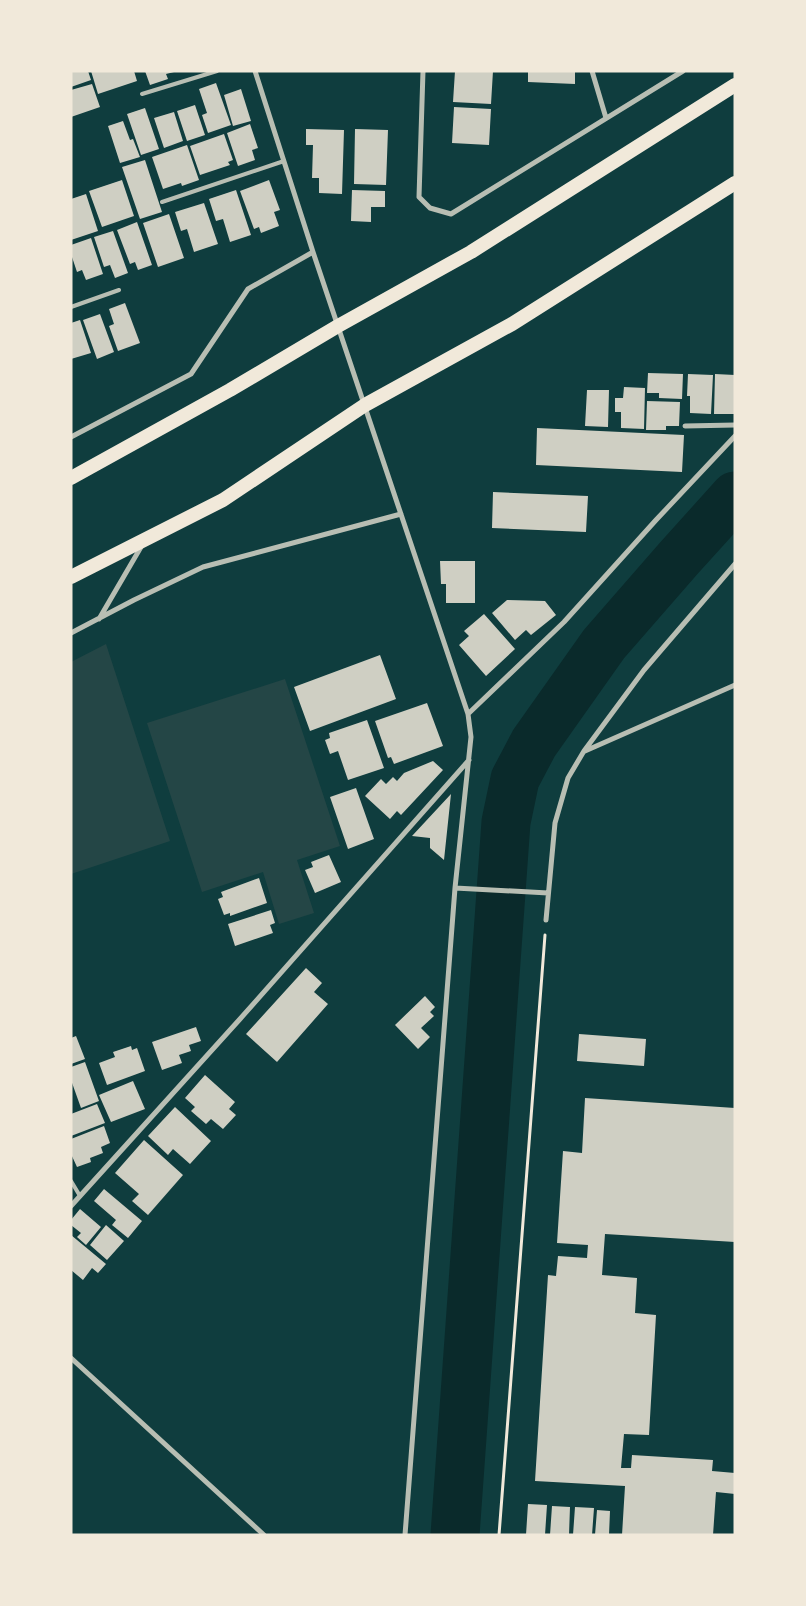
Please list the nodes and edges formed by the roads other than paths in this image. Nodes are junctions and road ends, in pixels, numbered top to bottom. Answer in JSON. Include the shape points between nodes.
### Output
{"nodes":[{"id":1,"x":217,"y":71,"type":"edge"},
{"id":2,"x":255,"y":71,"type":"edge"},
{"id":3,"x":423,"y":71,"type":"edge"},
{"id":4,"x":592,"y":71,"type":"edge"},
{"id":5,"x":683,"y":71,"type":"edge"},
{"id":6,"x":735,"y":85,"type":"edge"},
{"id":7,"x":142,"y":94,"type":"dead end"},
{"id":8,"x":606,"y":118,"type":"junction"},
{"id":9,"x":284,"y":161,"type":"junction"},
{"id":10,"x":735,"y":183,"type":"edge"},
{"id":11,"x":162,"y":202,"type":"dead end"},
{"id":12,"x":313,"y":252,"type":"junction"},
{"id":13,"x":119,"y":290,"type":"dead end"},
{"id":14,"x":71,"y":307,"type":"edge"},
{"id":15,"x":338,"y":326,"type":"junction"},
{"id":16,"x":365,"y":405,"type":"junction"},
{"id":17,"x":735,"y":425,"type":"edge"},
{"id":18,"x":685,"y":426,"type":"dead end"},
{"id":19,"x":735,"y":436,"type":"edge"},
{"id":20,"x":71,"y":437,"type":"edge"},
{"id":21,"x":71,"y":478,"type":"edge"},
{"id":22,"x":401,"y":514,"type":"junction"},
{"id":23,"x":144,"y":540,"type":"junction"},
{"id":24,"x":735,"y":564,"type":"edge"},
{"id":25,"x":71,"y":578,"type":"edge"},
{"id":26,"x":98,"y":620,"type":"junction"},
{"id":27,"x":71,"y":634,"type":"edge"},
{"id":28,"x":735,"y":684,"type":"edge"},
{"id":29,"x":468,"y":714,"type":"junction"},
{"id":30,"x":584,"y":751,"type":"junction"},
{"id":31,"x":469,"y":760,"type":"junction"},
{"id":32,"x":455,"y":888,"type":"junction"},
{"id":33,"x":548,"y":893,"type":"junction"},
{"id":34,"x":546,"y":920,"type":"road end"},
{"id":35,"x":71,"y":1181,"type":"edge"},
{"id":36,"x":80,"y":1196,"type":"junction"},
{"id":37,"x":71,"y":1206,"type":"edge"},
{"id":38,"x":71,"y":1358,"type":"edge"},
{"id":39,"x":264,"y":1535,"type":"edge"},
{"id":40,"x":405,"y":1535,"type":"edge"}],
"edges":[{"from":1,"to":7,"type":"lane"},
{"from":2,"to":9,"type":"street"},
{"from":3,"to":8,"type":"street","via":[[418,197],[430,208],[451,214]]},
{"from":4,"to":8,"type":"street"},
{"from":5,"to":8,"type":"street"},
{"from":6,"to":15,"type":"highway","via":[[471,252]]},
{"from":9,"to":11,"type":"lane"},
{"from":9,"to":12,"type":"street"},
{"from":10,"to":16,"type":"highway","via":[[512,324]]},
{"from":12,"to":15,"type":"street"},
{"from":12,"to":20,"type":"street","via":[[248,289],[192,374]]},
{"from":13,"to":14,"type":"lane"},
{"from":15,"to":16,"type":"street"},
{"from":15,"to":21,"type":"highway"},
{"from":16,"to":22,"type":"street"},
{"from":16,"to":23,"type":"highway","via":[[223,500]]},
{"from":17,"to":18,"type":"street"},
{"from":19,"to":29,"type":"street","via":[[564,622]]},
{"from":22,"to":26,"type":"street","via":[[203,567]]},
{"from":22,"to":29,"type":"street"},
{"from":23,"to":25,"type":"highway"},
{"from":23,"to":26,"type":"street"},
{"from":24,"to":30,"type":"street","via":[[644,670]]},
{"from":26,"to":27,"type":"street"},
{"from":28,"to":30,"type":"street"},
{"from":29,"to":31,"type":"street"},
{"from":30,"to":33,"type":"street","via":[[568,778],[555,823]]},
{"from":31,"to":32,"type":"street"},
{"from":31,"to":36,"type":"street"},
{"from":32,"to":33,"type":"street"},
{"from":32,"to":40,"type":"street"},
{"from":33,"to":34,"type":"street"},
{"from":35,"to":36,"type":"lane"},
{"from":36,"to":37,"type":"street"},
{"from":38,"to":39,"type":"street"}]}
